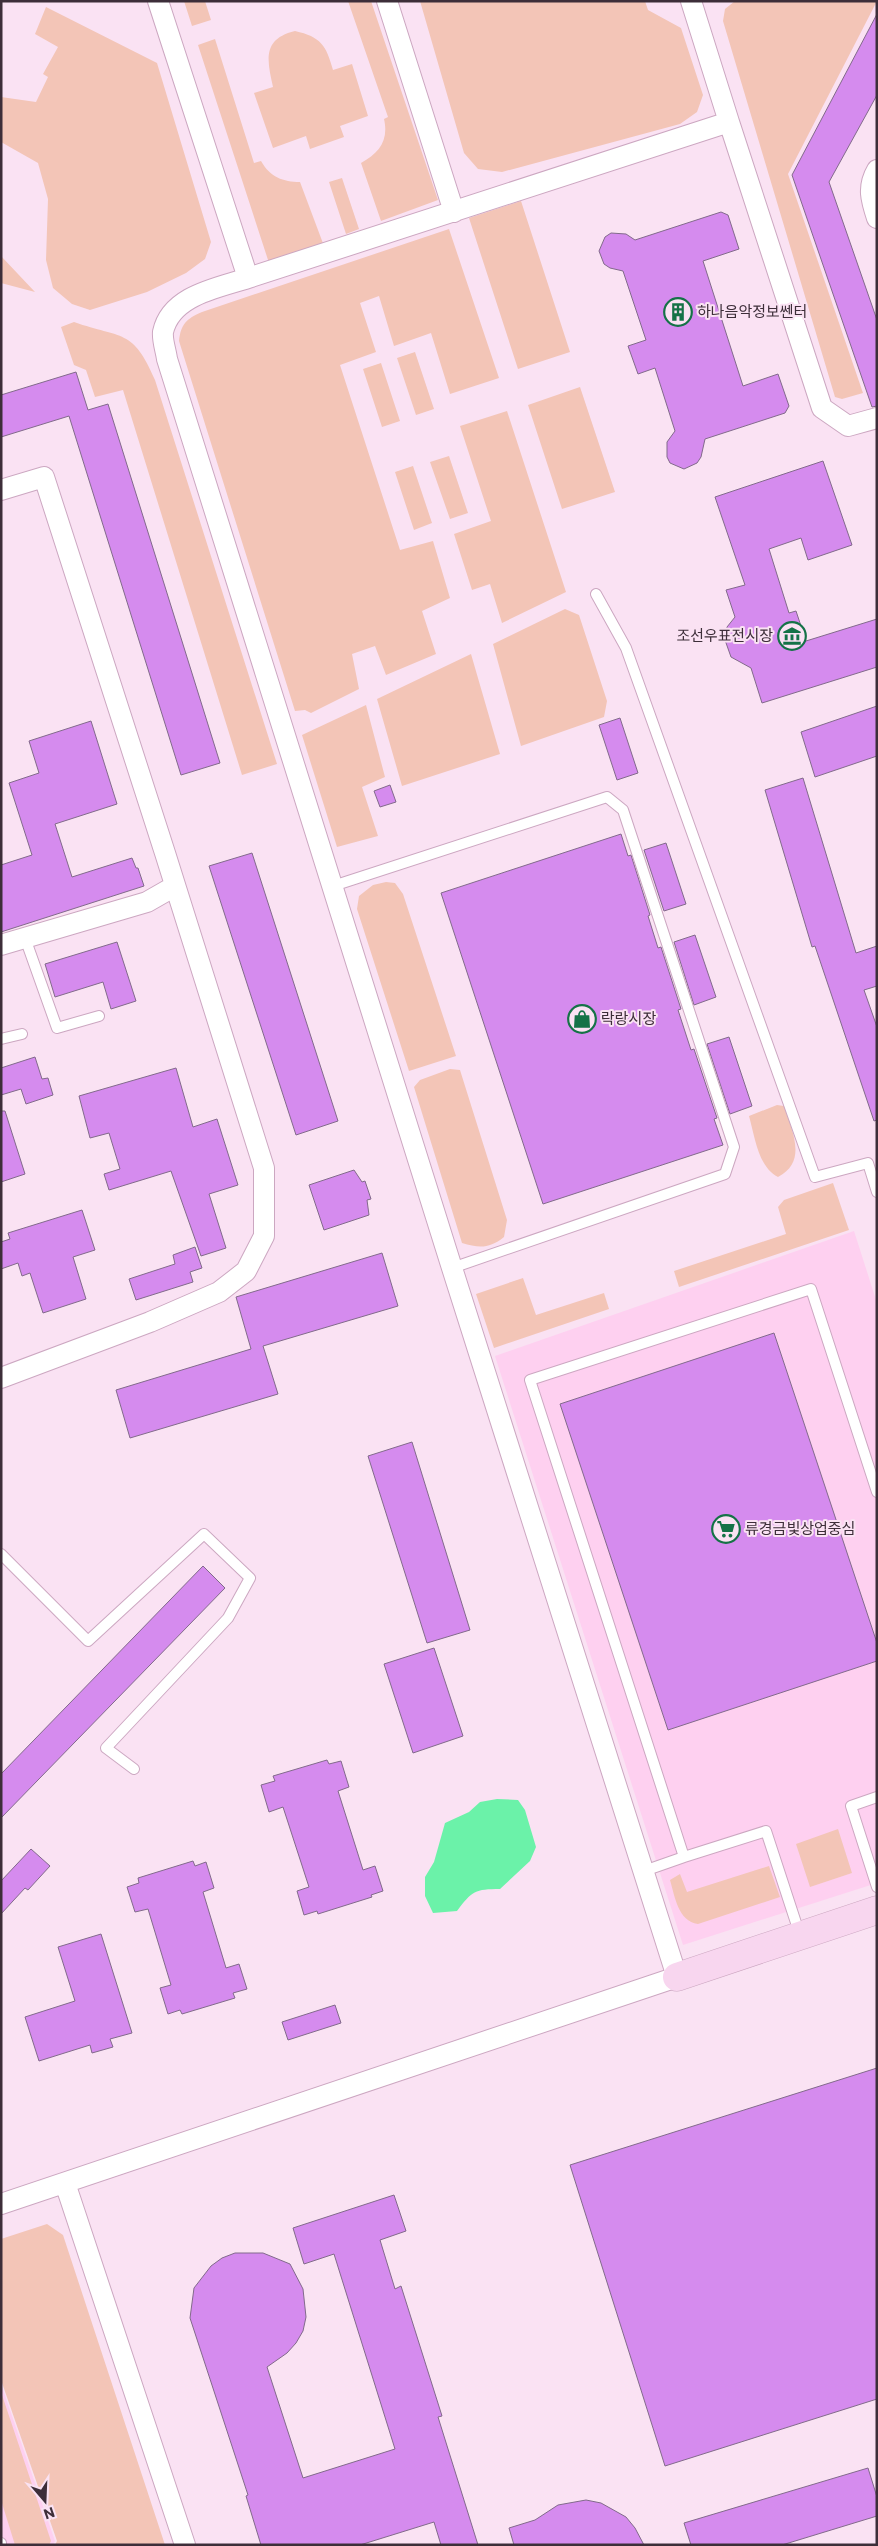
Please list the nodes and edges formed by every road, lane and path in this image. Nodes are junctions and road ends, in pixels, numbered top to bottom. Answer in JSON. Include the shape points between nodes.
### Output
{"nodes":[{"id":1,"x":158,"y":1,"type":"edge"},
{"id":2,"x":387,"y":1,"type":"edge"},
{"id":3,"x":690,"y":1,"type":"edge"},
{"id":4,"x":729,"y":122,"type":"junction"},
{"id":5,"x":877,"y":170,"type":"edge"},
{"id":6,"x":454,"y":212,"type":"junction"},
{"id":7,"x":877,"y":218,"type":"edge"},
{"id":8,"x":248,"y":278,"type":"junction"},
{"id":9,"x":877,"y":418,"type":"edge"},
{"id":10,"x":1,"y":490,"type":"edge"},
{"id":11,"x":596,"y":594,"type":"dead end"},
{"id":12,"x":175,"y":886,"type":"junction"},
{"id":13,"x":333,"y":886,"type":"junction"},
{"id":14,"x":25,"y":938,"type":"junction"},
{"id":15,"x":1,"y":945,"type":"edge"},
{"id":16,"x":99,"y":1016,"type":"dead end"},
{"id":17,"x":22,"y":1034,"type":"dead end"},
{"id":18,"x":1,"y":1039,"type":"edge"},
{"id":19,"x":877,"y":1192,"type":"edge"},
{"id":20,"x":452,"y":1268,"type":"junction"},
{"id":21,"x":1,"y":1378,"type":"edge"},
{"id":22,"x":877,"y":1492,"type":"edge"},
{"id":23,"x":1,"y":1554,"type":"edge"},
{"id":24,"x":134,"y":1769,"type":"dead end"},
{"id":25,"x":877,"y":1797,"type":"edge"},
{"id":26,"x":684,"y":1857,"type":"junction"},
{"id":27,"x":644,"y":1871,"type":"junction"},
{"id":28,"x":877,"y":1887,"type":"edge"},
{"id":29,"x":877,"y":1910,"type":"edge"},
{"id":30,"x":800,"y":1936,"type":"junction"},
{"id":31,"x":677,"y":1977,"type":"junction"},
{"id":32,"x":65,"y":2183,"type":"junction"},
{"id":33,"x":1,"y":2204,"type":"edge"},
{"id":34,"x":185,"y":2545,"type":"edge"}],
"edges":[{"from":1,"to":8,"type":"street"},
{"from":2,"to":6,"type":"street"},
{"from":3,"to":4,"type":"street"},
{"from":4,"to":6,"type":"street"},
{"from":4,"to":9,"type":"street","via":[[822,408],[848,426]]},
{"from":5,"to":7,"type":"street","via":[[871,181],[871,200]]},
{"from":6,"to":8,"type":"street"},
{"from":8,"to":13,"type":"street","via":[[198,295],[174,309],[163,333],[167,359]]},
{"from":10,"to":12,"type":"street","via":[[44,477]]},
{"from":11,"to":19,"type":"lane","via":[[626,648],[816,1177],[868,1163]]},
{"from":12,"to":14,"type":"street","via":[[147,902]]},
{"from":12,"to":21,"type":"street","via":[[264,1168],[264,1236],[246,1272],[219,1292],[150,1322]]},
{"from":13,"to":20,"type":"street"},
{"from":13,"to":20,"type":"lane","via":[[607,797],[623,810],[734,1148],[725,1174]]},
{"from":14,"to":15,"type":"street"},
{"from":14,"to":16,"type":"lane","via":[[57,1028]]},
{"from":17,"to":18,"type":"lane"},
{"from":20,"to":27,"type":"street"},
{"from":22,"to":26,"type":"lane","via":[[811,1289],[530,1380]]},
{"from":23,"to":24,"type":"lane","via":[[88,1641],[204,1534],[250,1578],[228,1618],[106,1748]]},
{"from":25,"to":28,"type":"lane","via":[[850,1806]]},
{"from":26,"to":27,"type":"lane"},
{"from":26,"to":30,"type":"lane","via":[[766,1831]]},
{"from":27,"to":31,"type":"street"},
{"from":29,"to":30,"type":"main road"},
{"from":30,"to":31,"type":"main road"},
{"from":31,"to":32,"type":"street"},
{"from":32,"to":33,"type":"street"},
{"from":32,"to":34,"type":"street"}]}
